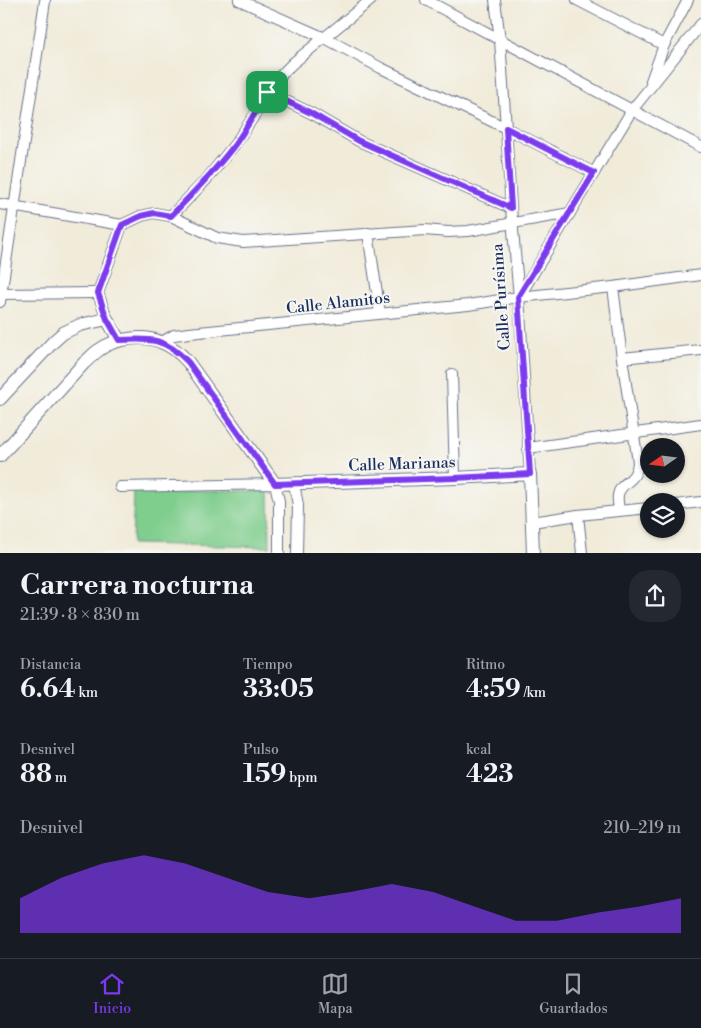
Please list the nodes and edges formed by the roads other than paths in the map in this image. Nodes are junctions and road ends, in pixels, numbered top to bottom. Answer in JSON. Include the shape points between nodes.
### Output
{"nodes":[{"id":1,"x":239,"y":0,"type":"edge"},
{"id":2,"x":371,"y":0,"type":"edge"},
{"id":3,"x":426,"y":0,"type":"edge"},
{"id":4,"x":495,"y":0,"type":"edge"},
{"id":5,"x":577,"y":0,"type":"edge"},
{"id":6,"x":688,"y":0,"type":"edge"},
{"id":7,"x":45,"y":1,"type":"edge"},
{"id":8,"x":701,"y":24,"type":"edge"},
{"id":9,"x":325,"y":38,"type":"junction"},
{"id":10,"x":500,"y":40,"type":"junction"},
{"id":11,"x":664,"y":45,"type":"junction"},
{"id":12,"x":648,"y":89,"type":"junction"},
{"id":13,"x":267,"y":92,"type":"junction"},
{"id":14,"x":632,"y":110,"type":"junction"},
{"id":15,"x":506,"y":128,"type":"junction"},
{"id":16,"x":701,"y":147,"type":"edge"},
{"id":17,"x":594,"y":173,"type":"junction"},
{"id":18,"x":0,"y":204,"type":"edge"},
{"id":19,"x":14,"y":206,"type":"junction"},
{"id":20,"x":511,"y":208,"type":"junction"},
{"id":21,"x":570,"y":212,"type":"junction"},
{"id":22,"x":171,"y":216,"type":"junction"},
{"id":23,"x":512,"y":224,"type":"junction"},
{"id":24,"x":122,"y":225,"type":"junction"},
{"id":25,"x":368,"y":233,"type":"junction"},
{"id":26,"x":701,"y":275,"type":"edge"},
{"id":27,"x":613,"y":287,"type":"junction"},
{"id":28,"x":98,"y":293,"type":"junction"},
{"id":29,"x":0,"y":297,"type":"edge"},
{"id":30,"x":518,"y":297,"type":"junction"},
{"id":31,"x":380,"y":313,"type":"junction"},
{"id":32,"x":107,"y":319,"type":"junction"},
{"id":33,"x":119,"y":340,"type":"junction"},
{"id":34,"x":162,"y":342,"type":"junction"},
{"id":35,"x":701,"y":350,"type":"edge"},
{"id":36,"x":622,"y":358,"type":"junction"},
{"id":37,"x":452,"y":374,"type":"dead end"},
{"id":38,"x":0,"y":399,"type":"edge"},
{"id":39,"x":701,"y":424,"type":"edge"},
{"id":40,"x":633,"y":432,"type":"junction"},
{"id":41,"x":528,"y":448,"type":"junction"},
{"id":42,"x":0,"y":456,"type":"edge"},
{"id":43,"x":530,"y":474,"type":"junction"},
{"id":44,"x":455,"y":478,"type":"junction"},
{"id":45,"x":275,"y":484,"type":"junction"},
{"id":46,"x":294,"y":484,"type":"junction"},
{"id":47,"x":120,"y":487,"type":"dead end"},
{"id":48,"x":701,"y":502,"type":"edge"},
{"id":49,"x":685,"y":504,"type":"edge"},
{"id":50,"x":640,"y":509,"type":"edge"},
{"id":51,"x":619,"y":511,"type":"junction"},
{"id":52,"x":578,"y":515,"type":"junction"},
{"id":53,"x":532,"y":522,"type":"junction"},
{"id":54,"x":279,"y":553,"type":"edge"},
{"id":55,"x":297,"y":553,"type":"edge"},
{"id":56,"x":533,"y":553,"type":"edge"},
{"id":57,"x":582,"y":553,"type":"edge"}],
"edges":[{"from":1,"to":9,"type":"street"},
{"from":2,"to":9,"type":"street"},
{"from":3,"to":10,"type":"street"},
{"from":4,"to":10,"type":"street","name":"Calle Purísima"},
{"from":5,"to":11,"type":"street"},
{"from":6,"to":11,"type":"street"},
{"from":7,"to":19,"type":"street"},
{"from":8,"to":12,"type":"street"},
{"from":9,"to":13,"type":"street","via":[[293,63]]},
{"from":9,"to":15,"type":"street"},
{"from":10,"to":14,"type":"street"},
{"from":10,"to":15,"type":"street","name":"Calle Purísima"},
{"from":11,"to":12,"type":"street"},
{"from":12,"to":14,"type":"street"},
{"from":13,"to":20,"type":"street","via":[[359,141]]},
{"from":13,"to":22,"type":"street","via":[[235,144]]},
{"from":14,"to":16,"type":"street"},
{"from":14,"to":17,"type":"street"},
{"from":15,"to":17,"type":"street"},
{"from":15,"to":20,"type":"street","name":"Calle Purísima"},
{"from":17,"to":21,"type":"street"},
{"from":18,"to":19,"type":"street"},
{"from":19,"to":24,"type":"street"},
{"from":19,"to":29,"type":"street"},
{"from":20,"to":23,"type":"street","name":"Calle Purísima"},
{"from":21,"to":23,"type":"street"},
{"from":21,"to":30,"type":"street"},
{"from":22,"to":24,"type":"street","via":[[154,213]]},
{"from":22,"to":25,"type":"street","via":[[217,238],[242,242]]},
{"from":23,"to":25,"type":"street","via":[[468,231]]},
{"from":23,"to":30,"type":"street","name":"Calle Purísima"},
{"from":24,"to":28,"type":"street"},
{"from":25,"to":31,"type":"street"},
{"from":26,"to":27,"type":"street","name":"Calle Alamitos"},
{"from":27,"to":30,"type":"street","name":"Calle Alamitos"},
{"from":27,"to":36,"type":"street"},
{"from":28,"to":29,"type":"street"},
{"from":28,"to":32,"type":"street"},
{"from":30,"to":31,"type":"street","name":"Calle Alamitos"},
{"from":30,"to":41,"type":"street","name":"Calle Purísima"},
{"from":31,"to":34,"type":"street","name":"Calle Alamitos","via":[[189,333],[174,335]]},
{"from":32,"to":33,"type":"street"},
{"from":32,"to":38,"type":"street","via":[[63,333]]},
{"from":33,"to":34,"type":"street","via":[[146,338]]},
{"from":33,"to":42,"type":"street","via":[[100,349],[84,363]]},
{"from":34,"to":45,"type":"street","via":[[188,362]]},
{"from":35,"to":36,"type":"street"},
{"from":36,"to":40,"type":"street"},
{"from":37,"to":44,"type":"street"},
{"from":39,"to":40,"type":"street"},
{"from":40,"to":41,"type":"street"},
{"from":40,"to":51,"type":"street","via":[[638,469],[621,488]]},
{"from":41,"to":43,"type":"street","name":"Calle Purísima"},
{"from":43,"to":44,"type":"street","name":"Calle Marianas"},
{"from":43,"to":53,"type":"street","name":"Calle Purísima"},
{"from":44,"to":46,"type":"street","name":"Calle Marianas"},
{"from":45,"to":46,"type":"street","name":"Calle Marianas"},
{"from":45,"to":47,"type":"street"},
{"from":45,"to":54,"type":"street","via":[[279,501]]},
{"from":46,"to":55,"type":"street","via":[[298,505]]},
{"from":48,"to":49,"type":"street"},
{"from":50,"to":51,"type":"street"},
{"from":51,"to":52,"type":"street"},
{"from":52,"to":53,"type":"street"},
{"from":52,"to":57,"type":"street"},
{"from":53,"to":56,"type":"street","name":"Calle Purísima"}]}
